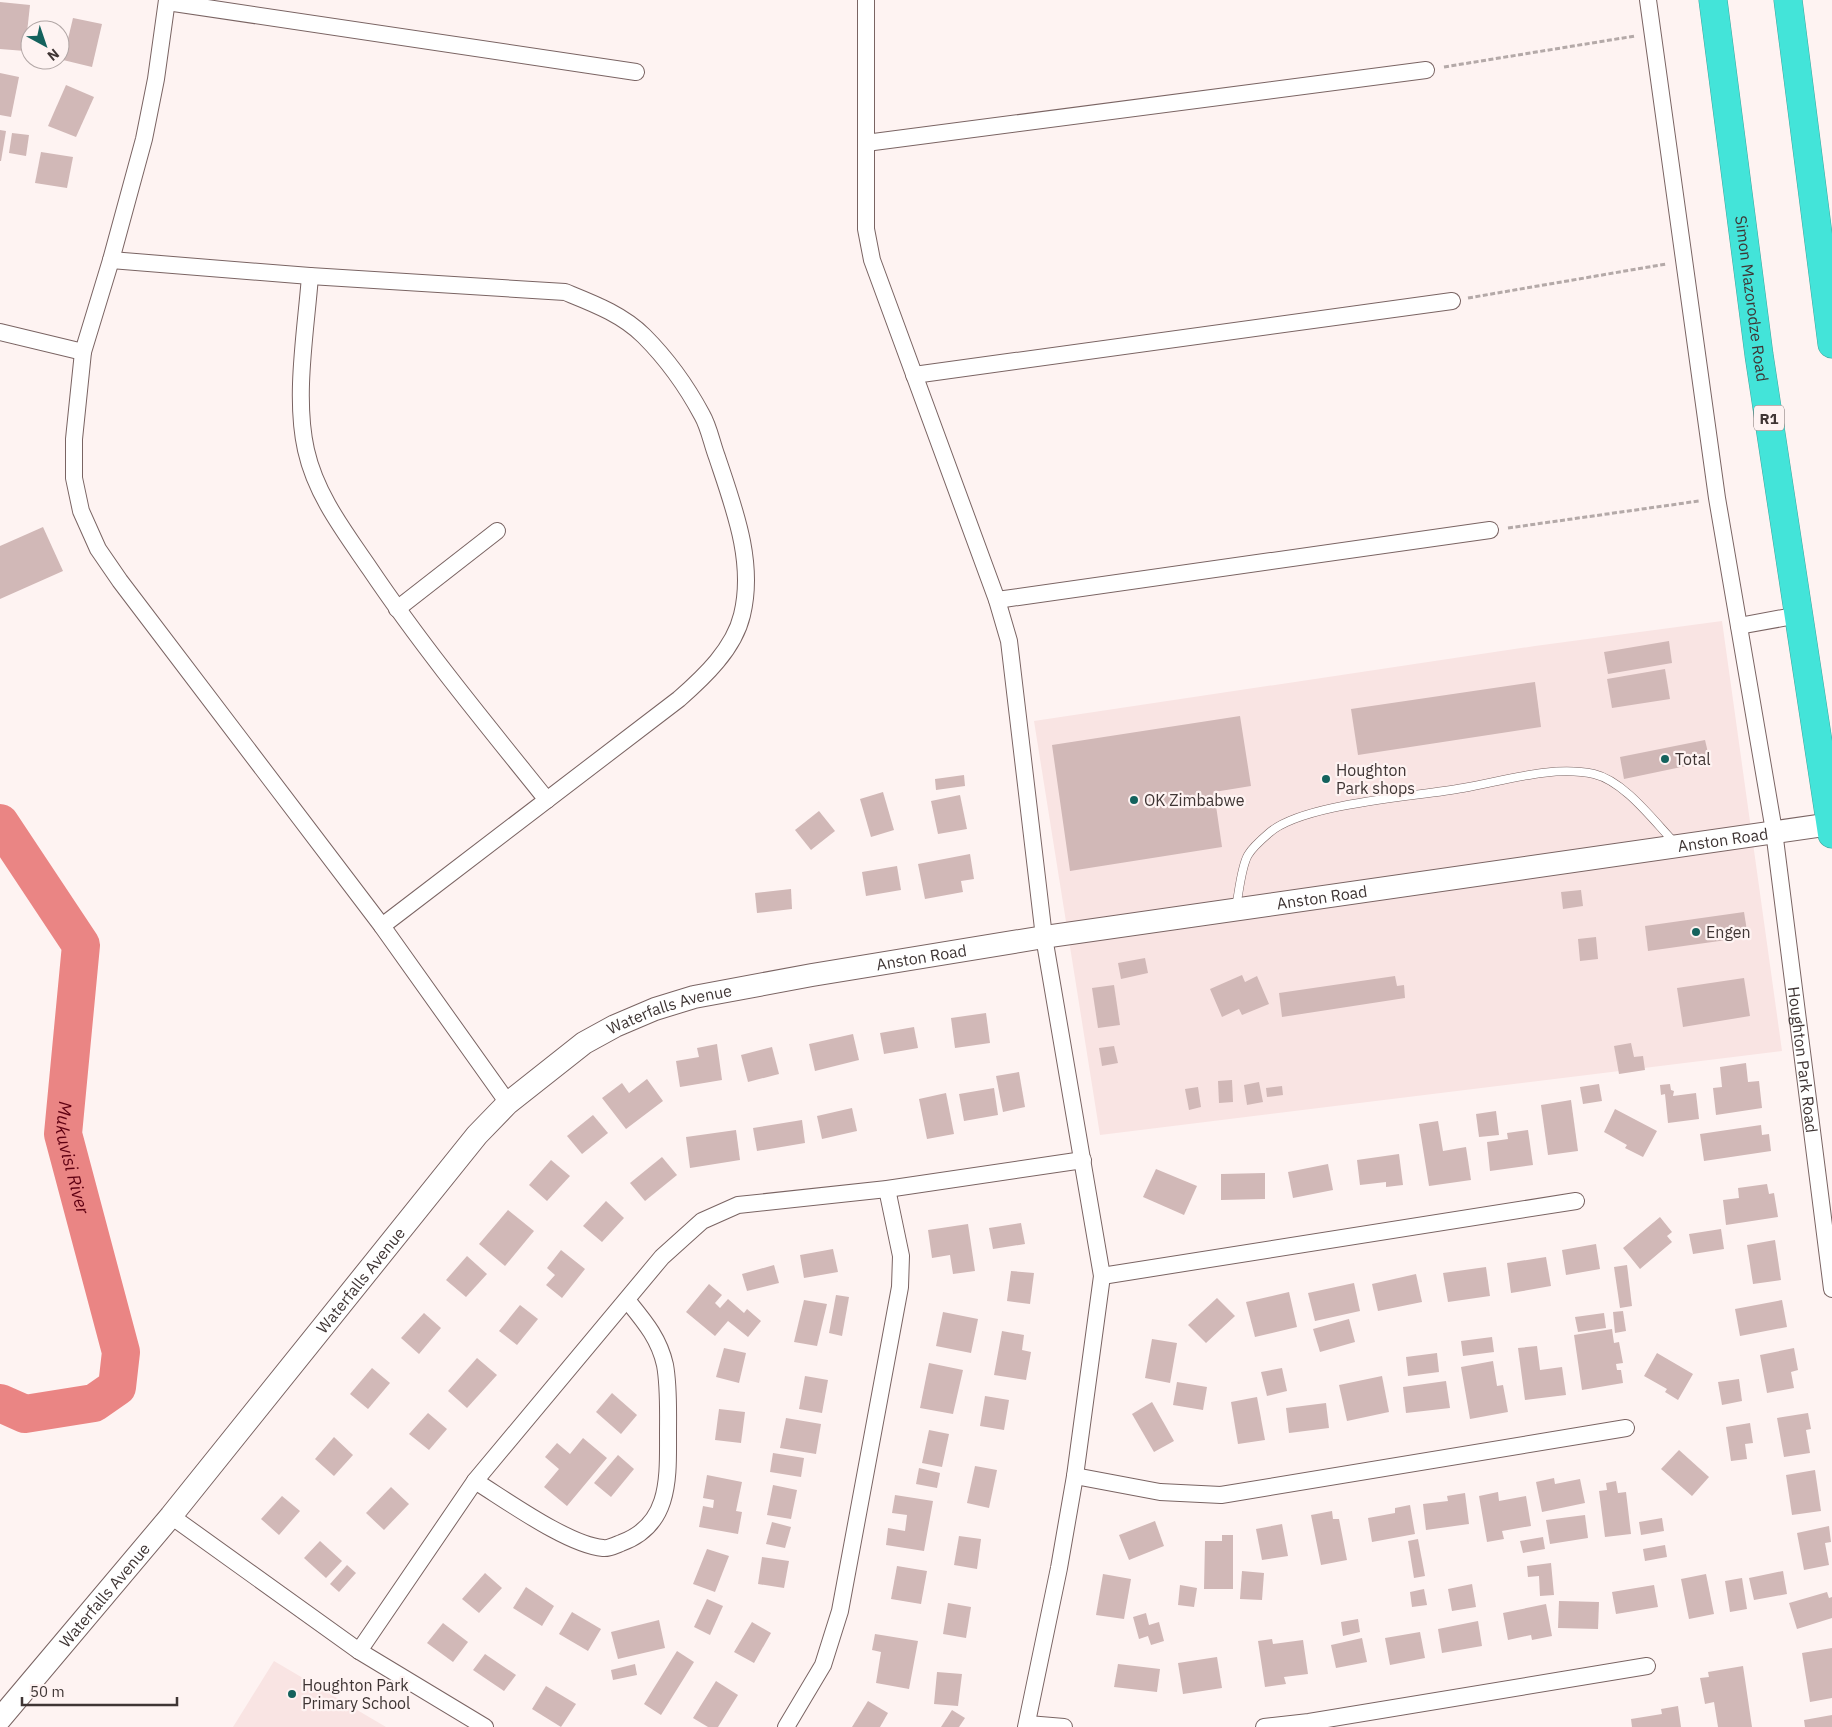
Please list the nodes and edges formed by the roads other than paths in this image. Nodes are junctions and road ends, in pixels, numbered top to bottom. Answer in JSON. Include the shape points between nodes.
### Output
{"nodes":[{"id":1,"x":866,"y":0,"type":"edge"},
{"id":2,"x":1648,"y":0,"type":"edge"},
{"id":3,"x":1713,"y":0,"type":"edge"},
{"id":4,"x":1788,"y":0,"type":"edge"},
{"id":5,"x":167,"y":1,"type":"edge"},
{"id":6,"x":1426,"y":70,"type":"road end"},
{"id":7,"x":636,"y":72,"type":"dead end"},
{"id":8,"x":866,"y":143,"type":"junction"},
{"id":9,"x":111,"y":260,"type":"junction"},
{"id":10,"x":310,"y":276,"type":"junction"},
{"id":11,"x":1452,"y":301,"type":"road end"},
{"id":12,"x":0,"y":332,"type":"edge"},
{"id":13,"x":1832,"y":344,"type":"edge"},
{"id":14,"x":83,"y":352,"type":"junction"},
{"id":15,"x":914,"y":375,"type":"junction"},
{"id":16,"x":1490,"y":530,"type":"road end"},
{"id":17,"x":497,"y":531,"type":"dead end"},
{"id":18,"x":997,"y":600,"type":"junction"},
{"id":19,"x":397,"y":608,"type":"junction"},
{"id":20,"x":1799,"y":615,"type":"junction"},
{"id":21,"x":1739,"y":626,"type":"junction"},
{"id":22,"x":547,"y":800,"type":"junction"},
{"id":23,"x":1831,"y":828,"type":"edge"},
{"id":24,"x":1774,"y":831,"type":"junction"},
{"id":25,"x":1677,"y":845,"type":"junction"},
{"id":26,"x":1235,"y":910,"type":"junction"},
{"id":27,"x":382,"y":926,"type":"junction"},
{"id":28,"x":1044,"y":937,"type":"junction"},
{"id":29,"x":812,"y":975,"type":"joint"},
{"id":30,"x":508,"y":1103,"type":"junction"},
{"id":31,"x":1082,"y":1160,"type":"junction"},
{"id":32,"x":887,"y":1189,"type":"junction"},
{"id":33,"x":1576,"y":1201,"type":"dead end"},
{"id":34,"x":1102,"y":1276,"type":"junction"},
{"id":35,"x":1832,"y":1288,"type":"edge"},
{"id":36,"x":627,"y":1300,"type":"junction"},
{"id":37,"x":1626,"y":1428,"type":"dead end"},
{"id":38,"x":1075,"y":1476,"type":"junction"},
{"id":39,"x":475,"y":1481,"type":"junction"},
{"id":40,"x":172,"y":1516,"type":"junction"},
{"id":41,"x":359,"y":1650,"type":"junction"},
{"id":42,"x":1647,"y":1666,"type":"dead end"},
{"id":43,"x":0,"y":1719,"type":"edge"},
{"id":44,"x":1027,"y":1725,"type":"edge"},
{"id":45,"x":485,"y":1727,"type":"edge"},
{"id":46,"x":786,"y":1727,"type":"edge"},
{"id":47,"x":1064,"y":1727,"type":"edge"},
{"id":48,"x":1264,"y":1727,"type":"edge"}],
"edges":[{"from":1,"to":8,"type":"street"},
{"from":2,"to":21,"type":"street","name":"Houghton Park Road","via":[[1717,498]]},
{"from":3,"to":20,"type":"highway","name":"Simon Mazorodze Road","number":"R1","via":[[1759,355]]},
{"from":4,"to":13,"type":"highway"},
{"from":5,"to":7,"type":"street"},
{"from":5,"to":9,"type":"street","via":[[144,138]]},
{"from":6,"to":8,"type":"street"},
{"from":8,"to":15,"type":"street","via":[[866,229],[872,260]]},
{"from":9,"to":10,"type":"street"},
{"from":9,"to":14,"type":"street"},
{"from":10,"to":19,"type":"street","via":[[300,413],[306,449],[315,483],[334,517]]},
{"from":10,"to":22,"type":"street","via":[[565,292],[598,305],[643,334],[681,381],[703,416],[741,535],[748,581],[742,618],[727,648],[708,674]]},
{"from":11,"to":15,"type":"street"},
{"from":12,"to":14,"type":"street"},
{"from":14,"to":27,"type":"street","via":[[74,439],[74,478],[81,511],[98,549]]},
{"from":15,"to":18,"type":"street"},
{"from":16,"to":18,"type":"street"},
{"from":17,"to":19,"type":"street"},
{"from":18,"to":28,"type":"street","via":[[1009,640]]},
{"from":19,"to":22,"type":"street"},
{"from":20,"to":21,"type":"street"},
{"from":20,"to":23,"type":"highway","name":"Simon Mazorodze Road","number":"R1"},
{"from":21,"to":24,"type":"street","name":"Houghton Park Road"},
{"from":22,"to":27,"type":"street"},
{"from":23,"to":24,"type":"main road","name":"Anston Road"},
{"from":24,"to":25,"type":"main road","name":"Anston Road"},
{"from":24,"to":35,"type":"street","name":"Houghton Park Road"},
{"from":25,"to":26,"type":"main road","name":"Anston Road"},
{"from":25,"to":26,"type":"lane","via":[[1632,796],[1596,774],[1568,772],[1524,776],[1356,803],[1290,820],[1269,832],[1248,855]]},
{"from":26,"to":28,"type":"main road","name":"Anston Road"},
{"from":27,"to":30,"type":"street"},
{"from":28,"to":29,"type":"main road","name":"Anston Road"},
{"from":28,"to":31,"type":"street"},
{"from":29,"to":30,"type":"main road","name":"Waterfalls Avenue","via":[[694,997],[647,1012],[584,1043]]},
{"from":30,"to":40,"type":"main road","name":"Waterfalls Avenue","via":[[440,1178]]},
{"from":31,"to":32,"type":"street"},
{"from":31,"to":34,"type":"street"},
{"from":32,"to":36,"type":"street","via":[[738,1205],[702,1221],[662,1257]]},
{"from":32,"to":46,"type":"street","via":[[901,1256],[900,1287],[846,1581],[823,1665]]},
{"from":33,"to":34,"type":"street"},
{"from":34,"to":38,"type":"street"},
{"from":36,"to":39,"type":"street"},
{"from":36,"to":39,"type":"street","via":[[652,1329],[664,1364],[668,1400],[668,1484],[659,1511],[646,1527],[632,1539],[598,1547],[549,1526]]},
{"from":37,"to":38,"type":"street","via":[[1221,1495],[1160,1492]]},
{"from":38,"to":44,"type":"street"},
{"from":39,"to":41,"type":"street"},
{"from":40,"to":41,"type":"street"},
{"from":40,"to":43,"type":"main road","name":"Waterfalls Avenue"},
{"from":41,"to":45,"type":"street"},
{"from":42,"to":48,"type":"street"},
{"from":44,"to":47,"type":"street"}]}
